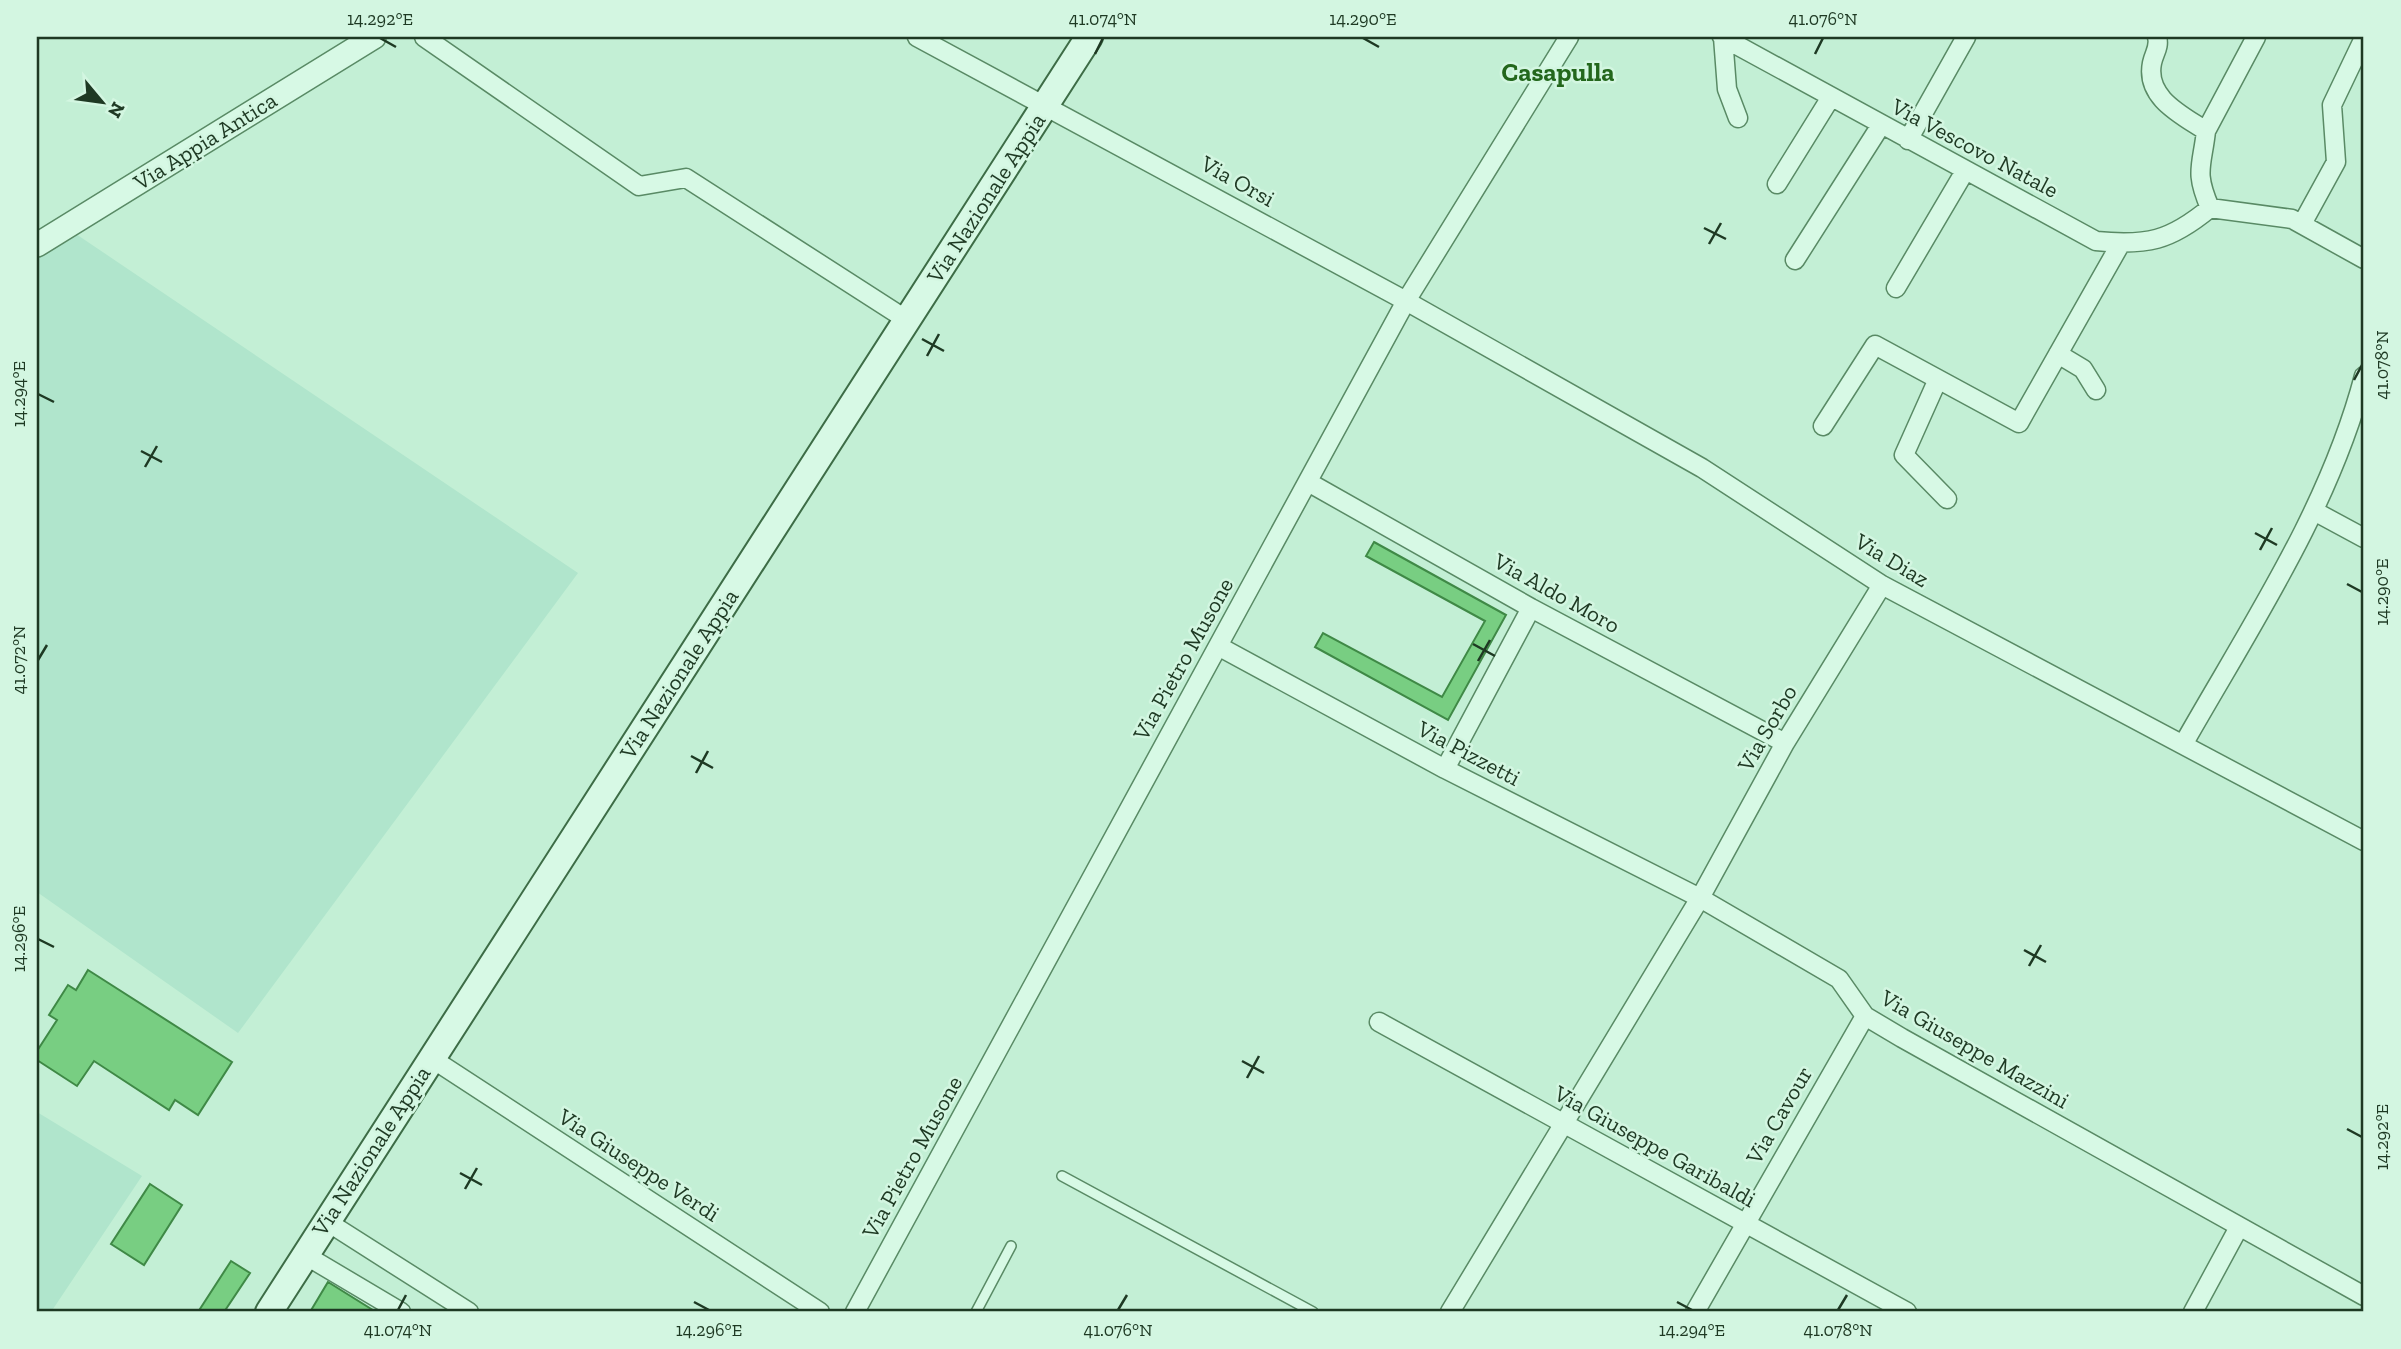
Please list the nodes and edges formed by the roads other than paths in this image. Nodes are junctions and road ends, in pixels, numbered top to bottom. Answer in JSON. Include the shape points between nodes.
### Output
{"nodes":[{"id":1,"x":373,"y":37,"type":"edge"},
{"id":2,"x":424,"y":37,"type":"edge"},
{"id":3,"x":917,"y":37,"type":"edge"},
{"id":4,"x":1089,"y":37,"type":"edge"},
{"id":5,"x":1569,"y":37,"type":"edge"},
{"id":6,"x":1722,"y":37,"type":"edge"},
{"id":7,"x":1966,"y":37,"type":"edge"},
{"id":8,"x":2157,"y":37,"type":"edge"},
{"id":9,"x":2256,"y":37,"type":"edge"},
{"id":10,"x":2364,"y":38,"type":"edge"},
{"id":11,"x":1831,"y":97,"type":"junction"},
{"id":12,"x":1046,"y":105,"type":"junction"},
{"id":13,"x":1738,"y":118,"type":"dead end"},
{"id":14,"x":1881,"y":125,"type":"junction"},
{"id":15,"x":2206,"y":131,"type":"junction"},
{"id":16,"x":1908,"y":140,"type":"junction"},
{"id":17,"x":1965,"y":171,"type":"junction"},
{"id":18,"x":1776,"y":184,"type":"dead end"},
{"id":19,"x":2210,"y":208,"type":"junction"},
{"id":20,"x":2301,"y":224,"type":"junction"},
{"id":21,"x":2120,"y":243,"type":"junction"},
{"id":22,"x":37,"y":245,"type":"edge"},
{"id":23,"x":2364,"y":259,"type":"edge"},
{"id":24,"x":1795,"y":260,"type":"dead end"},
{"id":25,"x":1896,"y":288,"type":"dead end"},
{"id":26,"x":1406,"y":301,"type":"junction"},
{"id":27,"x":907,"y":320,"type":"junction"},
{"id":28,"x":2058,"y":354,"type":"junction"},
{"id":29,"x":2364,"y":376,"type":"edge"},
{"id":30,"x":1938,"y":379,"type":"junction"},
{"id":31,"x":2096,"y":390,"type":"dead end"},
{"id":32,"x":1823,"y":426,"type":"dead end"},
{"id":33,"x":1308,"y":482,"type":"junction"},
{"id":34,"x":1947,"y":499,"type":"dead end"},
{"id":35,"x":2314,"y":511,"type":"junction"},
{"id":36,"x":2364,"y":538,"type":"edge"},
{"id":37,"x":1882,"y":586,"type":"junction"},
{"id":38,"x":1531,"y":608,"type":"junction"},
{"id":39,"x":1218,"y":646,"type":"junction"},
{"id":40,"x":1786,"y":743,"type":"junction"},
{"id":41,"x":2184,"y":743,"type":"junction"},
{"id":42,"x":1445,"y":769,"type":"junction"},
{"id":43,"x":2364,"y":841,"type":"edge"},
{"id":44,"x":1700,"y":898,"type":"junction"},
{"id":45,"x":1865,"y":1016,"type":"junction"},
{"id":46,"x":1379,"y":1022,"type":"dead end"},
{"id":47,"x":431,"y":1058,"type":"junction"},
{"id":48,"x":1565,"y":1124,"type":"junction"},
{"id":49,"x":1062,"y":1176,"type":"dead end"},
{"id":50,"x":326,"y":1221,"type":"junction"},
{"id":51,"x":1745,"y":1223,"type":"junction"},
{"id":52,"x":2239,"y":1227,"type":"junction"},
{"id":53,"x":1011,"y":1246,"type":"dead end"},
{"id":54,"x":305,"y":1255,"type":"junction"},
{"id":55,"x":2364,"y":1296,"type":"edge"},
{"id":56,"x":269,"y":1312,"type":"edge"},
{"id":57,"x":401,"y":1312,"type":"edge"},
{"id":58,"x":469,"y":1312,"type":"edge"},
{"id":59,"x":820,"y":1312,"type":"edge"},
{"id":60,"x":855,"y":1312,"type":"edge"},
{"id":61,"x":976,"y":1312,"type":"edge"},
{"id":62,"x":1313,"y":1312,"type":"edge"},
{"id":63,"x":1450,"y":1312,"type":"edge"},
{"id":64,"x":1695,"y":1312,"type":"edge"},
{"id":65,"x":1908,"y":1312,"type":"edge"},
{"id":66,"x":2193,"y":1312,"type":"edge"}],
"edges":[{"from":1,"to":22,"type":"street","name":"Via Appia Antica"},
{"from":2,"to":27,"type":"street","via":[[639,186],[686,178]]},
{"from":3,"to":12,"type":"street","name":"Via Orsi"},
{"from":4,"to":12,"type":"main road","name":"Via Nazionale Appia"},
{"from":5,"to":26,"type":"street","name":"Via Pietro Musone"},
{"from":6,"to":11,"type":"street","name":"Via Vescovo Natale"},
{"from":6,"to":13,"type":"street","via":[[1727,89]]},
{"from":7,"to":16,"type":"street"},
{"from":8,"to":15,"type":"street","via":[[2152,64],[2156,93]]},
{"from":9,"to":15,"type":"street"},
{"from":10,"to":20,"type":"street","via":[[2332,105],[2336,162]]},
{"from":11,"to":14,"type":"street","name":"Via Vescovo Natale"},
{"from":11,"to":18,"type":"street"},
{"from":12,"to":26,"type":"street","name":"Via Orsi"},
{"from":12,"to":27,"type":"main road","name":"Via Nazionale Appia"},
{"from":14,"to":16,"type":"street","name":"Via Vescovo Natale"},
{"from":14,"to":24,"type":"street"},
{"from":15,"to":19,"type":"street","via":[[2199,166],[2200,184]]},
{"from":16,"to":17,"type":"street","name":"Via Vescovo Natale"},
{"from":17,"to":21,"type":"street","name":"Via Vescovo Natale","via":[[2096,241]]},
{"from":17,"to":25,"type":"street"},
{"from":19,"to":20,"type":"street"},
{"from":19,"to":21,"type":"street","name":"Via Vescovo Natale","via":[[2183,231],[2134,245]]},
{"from":20,"to":23,"type":"street"},
{"from":21,"to":28,"type":"street"},
{"from":26,"to":33,"type":"street","name":"Via Pietro Musone"},
{"from":26,"to":37,"type":"street","name":"Via Diaz","via":[[1702,468]]},
{"from":27,"to":47,"type":"main road","name":"Via Nazionale Appia"},
{"from":28,"to":30,"type":"street","via":[[2018,423]]},
{"from":28,"to":31,"type":"street","via":[[2083,369]]},
{"from":29,"to":35,"type":"street","via":[[2351,426]]},
{"from":30,"to":32,"type":"street","via":[[1874,345]]},
{"from":30,"to":34,"type":"street","via":[[1904,455]]},
{"from":33,"to":38,"type":"street","name":"Via Aldo Moro"},
{"from":33,"to":39,"type":"street","name":"Via Pietro Musone"},
{"from":35,"to":36,"type":"street"},
{"from":35,"to":41,"type":"street"},
{"from":37,"to":40,"type":"street","name":"Via Sorbo"},
{"from":37,"to":41,"type":"street","name":"Via Diaz"},
{"from":38,"to":40,"type":"street","name":"Via Aldo Moro"},
{"from":38,"to":42,"type":"street"},
{"from":39,"to":42,"type":"street","name":"Via Pizzetti"},
{"from":39,"to":60,"type":"street","name":"Via Pietro Musone"},
{"from":40,"to":44,"type":"street","name":"Via Sorbo"},
{"from":41,"to":43,"type":"street","name":"Via Diaz"},
{"from":42,"to":44,"type":"street","name":"Via Pizzetti"},
{"from":44,"to":45,"type":"street","name":"Via Giuseppe Mazzini","via":[[1839,979]]},
{"from":44,"to":48,"type":"street","name":"Via Sorbo"},
{"from":45,"to":51,"type":"street","name":"Via Cavour"},
{"from":45,"to":52,"type":"street","name":"Via Giuseppe Mazzini"},
{"from":46,"to":48,"type":"street","name":"Via Giuseppe Garibaldi"},
{"from":47,"to":50,"type":"main road","name":"Via Nazionale Appia"},
{"from":47,"to":59,"type":"street","name":"Via Giuseppe Verdi"},
{"from":48,"to":51,"type":"street","name":"Via Giuseppe Garibaldi"},
{"from":48,"to":63,"type":"street","name":"Via Sorbo"},
{"from":49,"to":62,"type":"lane"},
{"from":50,"to":54,"type":"main road","name":"Via Nazionale Appia"},
{"from":50,"to":58,"type":"street"},
{"from":51,"to":64,"type":"street","name":"Via Cavour"},
{"from":51,"to":65,"type":"street","name":"Via Giuseppe Garibaldi"},
{"from":52,"to":55,"type":"street","name":"Via Giuseppe Mazzini"},
{"from":52,"to":66,"type":"street"},
{"from":53,"to":61,"type":"lane"},
{"from":54,"to":56,"type":"main road","name":"Via Nazionale Appia"},
{"from":54,"to":57,"type":"street"}]}
